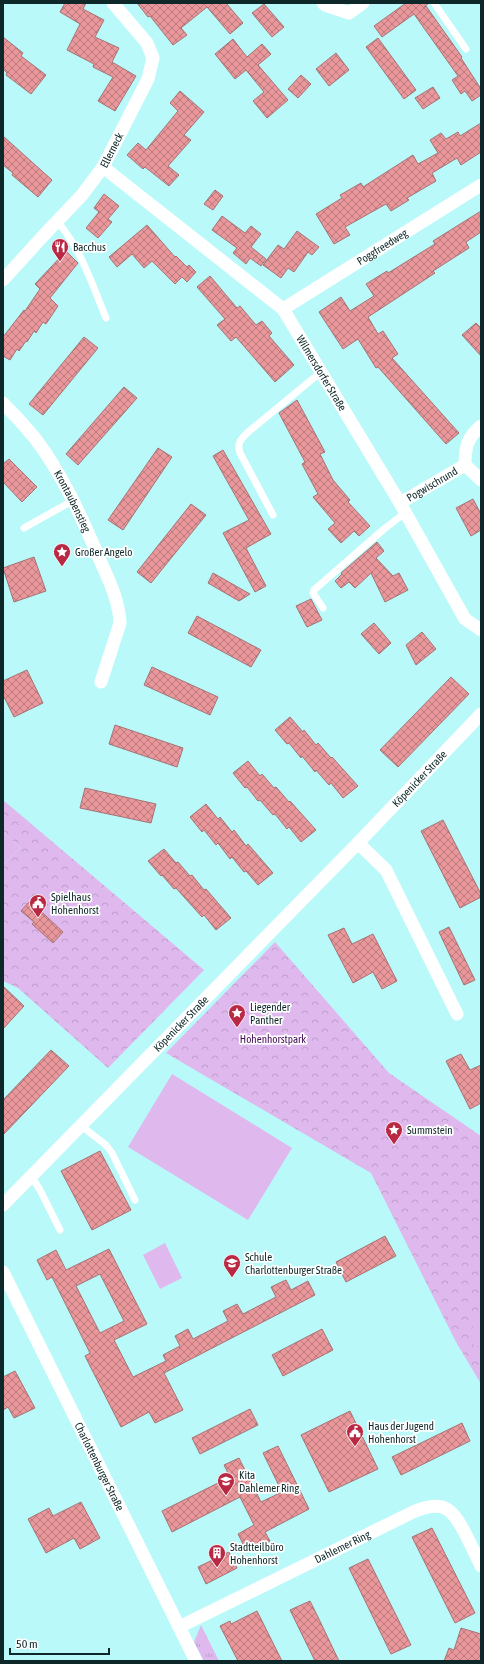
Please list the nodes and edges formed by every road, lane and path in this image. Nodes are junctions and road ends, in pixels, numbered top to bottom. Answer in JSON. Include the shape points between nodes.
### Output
{"nodes":[{"id":1,"x":113,"y":3,"type":"edge"},
{"id":2,"x":323,"y":3,"type":"edge"},
{"id":3,"x":362,"y":3,"type":"edge"},
{"id":4,"x":434,"y":3,"type":"edge"},
{"id":5,"x":466,"y":49,"type":"dead end"},
{"id":6,"x":103,"y":167,"type":"junction"},
{"id":7,"x":481,"y":185,"type":"edge"},
{"id":8,"x":56,"y":221,"type":"junction"},
{"id":9,"x":3,"y":280,"type":"edge"},
{"id":10,"x":283,"y":309,"type":"junction"},
{"id":11,"x":106,"y":318,"type":"dead end"},
{"id":12,"x":321,"y":372,"type":"junction"},
{"id":13,"x":3,"y":403,"type":"edge"},
{"id":14,"x":481,"y":426,"type":"edge"},
{"id":15,"x":465,"y":465,"type":"junction"},
{"id":16,"x":481,"y":480,"type":"edge"},
{"id":17,"x":72,"y":501,"type":"junction"},
{"id":18,"x":403,"y":508,"type":"junction"},
{"id":19,"x":273,"y":515,"type":"dead end"},
{"id":20,"x":24,"y":528,"type":"dead end"},
{"id":21,"x":324,"y":608,"type":"dead end"},
{"id":22,"x":481,"y":630,"type":"edge"},
{"id":23,"x":101,"y":682,"type":"dead end"},
{"id":24,"x":481,"y":714,"type":"edge"},
{"id":25,"x":358,"y":843,"type":"junction"},
{"id":26,"x":457,"y":1014,"type":"dead end"},
{"id":27,"x":80,"y":1125,"type":"junction"},
{"id":28,"x":31,"y":1176,"type":"junction"},
{"id":29,"x":135,"y":1200,"type":"dead end"},
{"id":30,"x":3,"y":1205,"type":"edge"},
{"id":31,"x":60,"y":1230,"type":"dead end"},
{"id":32,"x":3,"y":1272,"type":"edge"},
{"id":33,"x":481,"y":1566,"type":"edge"},
{"id":34,"x":179,"y":1627,"type":"junction"},
{"id":35,"x":196,"y":1661,"type":"edge"}],
"edges":[{"from":1,"to":6,"type":"street","name":"Ellerneck","via":[[147,43],[153,58],[148,79]]},
{"from":2,"to":3,"type":"street","via":[[349,13]]},
{"from":4,"to":5,"type":"lane"},
{"from":6,"to":8,"type":"street","name":"Ellerneck","via":[[82,195]]},
{"from":6,"to":10,"type":"street","name":"Wilmersdorfer Straße"},
{"from":7,"to":10,"type":"street","name":"Poggfreedweg"},
{"from":8,"to":9,"type":"street","name":"Ellerneck"},
{"from":8,"to":11,"type":"lane","via":[[81,256]]},
{"from":10,"to":12,"type":"street","name":"Wilmersdorfer Straße"},
{"from":12,"to":18,"type":"street","name":"Wilmersdorfer Straße"},
{"from":12,"to":19,"type":"lane","via":[[240,440],[240,453]]},
{"from":13,"to":17,"type":"street","name":"Krontaubenstieg","via":[[43,449]]},
{"from":14,"to":15,"type":"street","name":"Pogwischrund","via":[[473,433],[465,449]]},
{"from":15,"to":16,"type":"street","name":"Pogwischrund"},
{"from":15,"to":18,"type":"street","name":"Pogwischrund"},
{"from":17,"to":20,"type":"lane"},
{"from":17,"to":23,"type":"street","name":"Krontaubenstieg","via":[[85,524],[112,588],[120,615],[119,631]]},
{"from":18,"to":21,"type":"lane","via":[[384,529],[314,590],[313,593]]},
{"from":18,"to":22,"type":"street","name":"Wilmersdorfer Straße","via":[[465,619]]},
{"from":24,"to":25,"type":"street","name":"Köpenicker Straße"},
{"from":25,"to":26,"type":"street","via":[[386,870]]},
{"from":25,"to":27,"type":"street","name":"Köpenicker Straße"},
{"from":27,"to":28,"type":"street","name":"Köpenicker Straße"},
{"from":27,"to":29,"type":"lane","via":[[106,1145],[112,1153]]},
{"from":28,"to":30,"type":"street","name":"Köpenicker Straße"},
{"from":28,"to":31,"type":"lane"},
{"from":32,"to":34,"type":"street","name":"Charlottenburger Straße"},
{"from":33,"to":34,"type":"street","name":"Dahlemer Ring","via":[[454,1513],[442,1507],[425,1508]]},
{"from":34,"to":35,"type":"street","name":"Charlottenburger Straße"}]}
